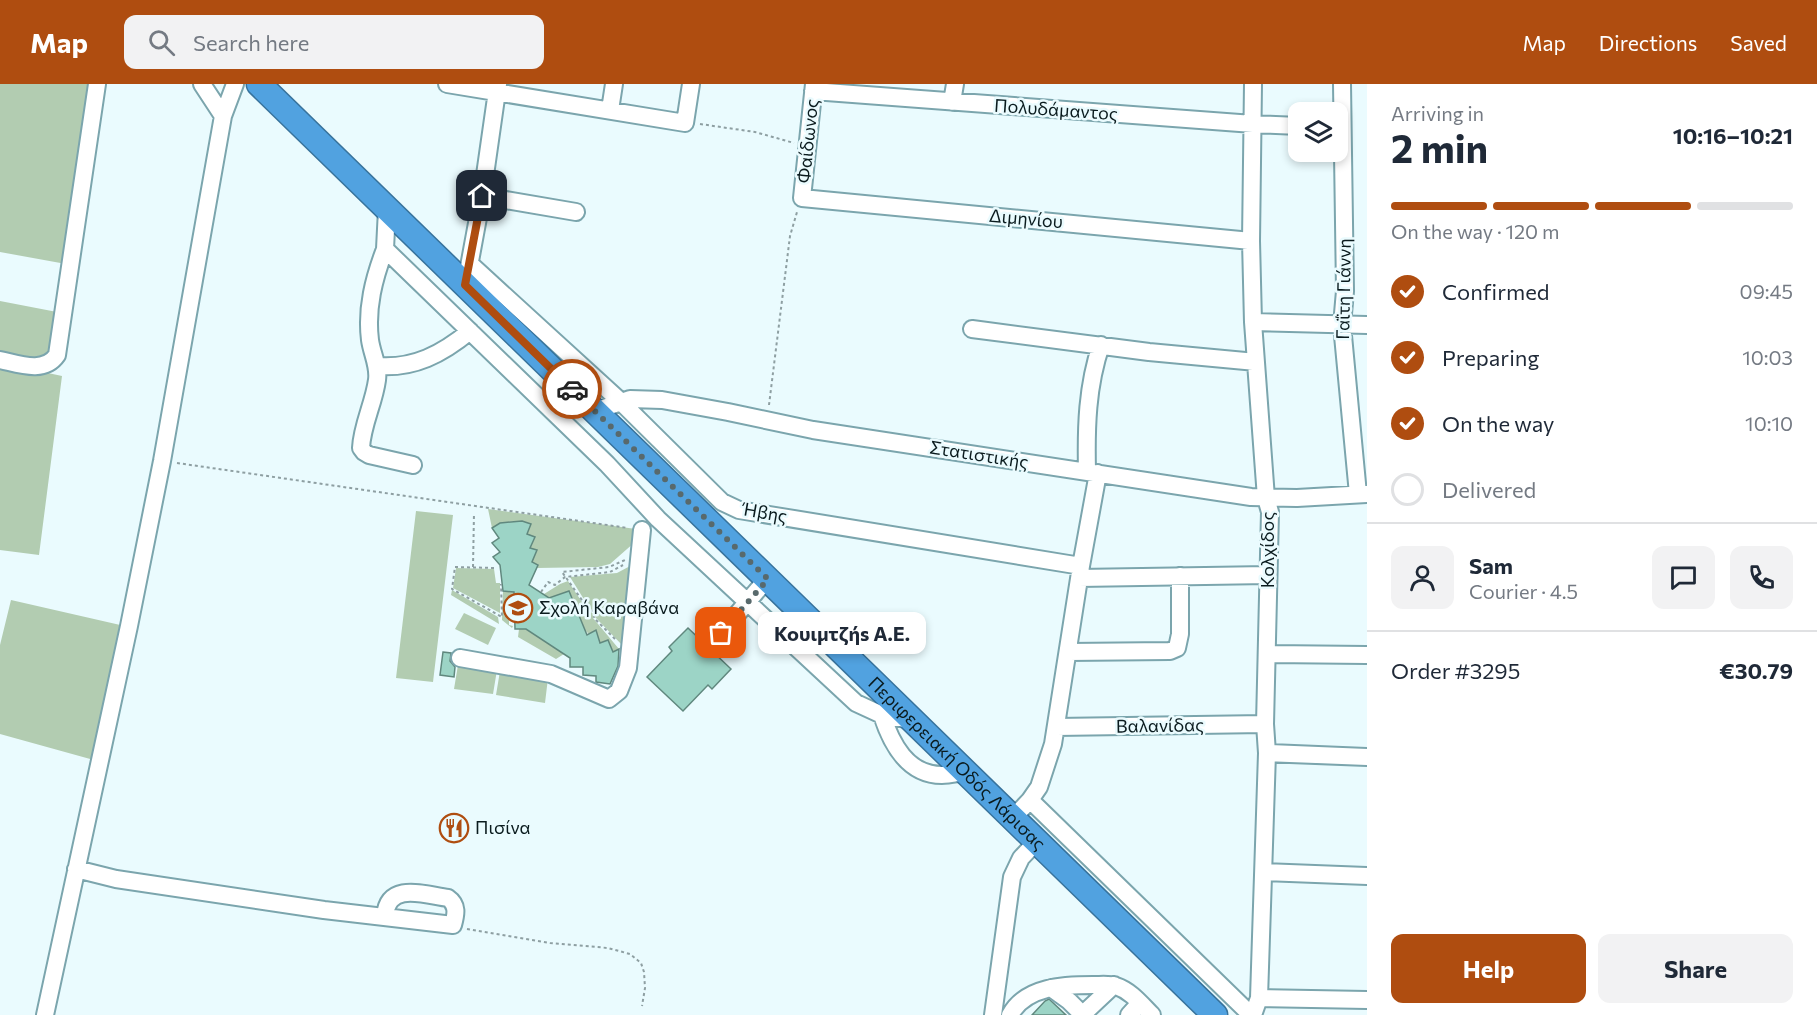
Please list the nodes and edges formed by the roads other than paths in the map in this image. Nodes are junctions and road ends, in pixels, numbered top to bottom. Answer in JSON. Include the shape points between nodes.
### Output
{"nodes":[{"id":1,"x":97,"y":84,"type":"edge"},
{"id":2,"x":202,"y":84,"type":"edge"},
{"id":3,"x":235,"y":84,"type":"edge"},
{"id":4,"x":259,"y":84,"type":"edge"},
{"id":5,"x":447,"y":84,"type":"edge"},
{"id":6,"x":614,"y":84,"type":"edge"},
{"id":7,"x":691,"y":84,"type":"edge"},
{"id":8,"x":954,"y":84,"type":"edge"},
{"id":9,"x":1253,"y":84,"type":"edge"},
{"id":10,"x":1342,"y":84,"type":"edge"},
{"id":11,"x":813,"y":87,"type":"edge"},
{"id":12,"x":497,"y":88,"type":"edge"},
{"id":13,"x":952,"y":102,"type":"junction"},
{"id":14,"x":1341,"y":102,"type":"edge"},
{"id":15,"x":610,"y":110,"type":"junction"},
{"id":16,"x":223,"y":116,"type":"junction"},
{"id":17,"x":1253,"y":124,"type":"junction"},
{"id":18,"x":1288,"y":126,"type":"edge"},
{"id":19,"x":1341,"y":162,"type":"edge"},
{"id":20,"x":482,"y":196,"type":"junction"},
{"id":21,"x":802,"y":198,"type":"joint"},
{"id":22,"x":387,"y":209,"type":"junction"},
{"id":23,"x":576,"y":212,"type":"dead end"},
{"id":24,"x":1251,"y":241,"type":"junction"},
{"id":25,"x":385,"y":249,"type":"junction"},
{"id":26,"x":467,"y":274,"type":"junction"},
{"id":27,"x":1253,"y":322,"type":"junction"},
{"id":28,"x":1342,"y":325,"type":"junction"},
{"id":29,"x":1367,"y":325,"type":"edge"},
{"id":30,"x":972,"y":329,"type":"dead end"},
{"id":31,"x":470,"y":331,"type":"junction"},
{"id":32,"x":1101,"y":345,"type":"junction"},
{"id":33,"x":0,"y":360,"type":"edge"},
{"id":34,"x":1256,"y":362,"type":"junction"},
{"id":35,"x":377,"y":366,"type":"junction"},
{"id":36,"x":620,"y":401,"type":"junction"},
{"id":37,"x":595,"y":411,"type":"junction"},
{"id":38,"x":413,"y":465,"type":"dead end"},
{"id":39,"x":1093,"y":472,"type":"junction"},
{"id":40,"x":1362,"y":494,"type":"edge"},
{"id":41,"x":1266,"y":498,"type":"junction"},
{"id":42,"x":642,"y":530,"type":"road end"},
{"id":43,"x":1080,"y":572,"type":"junction"},
{"id":44,"x":1268,"y":575,"type":"junction"},
{"id":45,"x":1180,"y":576,"type":"junction"},
{"id":46,"x":768,"y":579,"type":"junction"},
{"id":47,"x":747,"y":602,"type":"junction"},
{"id":48,"x":721,"y":633,"type":"dead end"},
{"id":49,"x":1068,"y":652,"type":"junction"},
{"id":50,"x":1268,"y":654,"type":"junction"},
{"id":51,"x":1367,"y":655,"type":"edge"},
{"id":52,"x":460,"y":658,"type":"dead end"},
{"id":53,"x":882,"y":715,"type":"junction"},
{"id":54,"x":912,"y":720,"type":"junction"},
{"id":55,"x":1265,"y":724,"type":"junction"},
{"id":56,"x":1056,"y":727,"type":"junction"},
{"id":57,"x":1267,"y":753,"type":"junction"},
{"id":58,"x":1367,"y":757,"type":"edge"},
{"id":59,"x":966,"y":772,"type":"junction"},
{"id":60,"x":1030,"y":800,"type":"junction"},
{"id":61,"x":1013,"y":818,"type":"junction"},
{"id":62,"x":1037,"y":841,"type":"junction"},
{"id":63,"x":76,"y":869,"type":"junction"},
{"id":64,"x":1264,"y":872,"type":"junction"},
{"id":65,"x":1367,"y":876,"type":"edge"},
{"id":66,"x":385,"y":916,"type":"junction"},
{"id":67,"x":1051,"y":988,"type":"junction"},
{"id":68,"x":1116,"y":989,"type":"junction"},
{"id":69,"x":1259,"y":999,"type":"junction"},
{"id":70,"x":1367,"y":1000,"type":"edge"},
{"id":71,"x":1140,"y":1011,"type":"edge"},
{"id":72,"x":45,"y":1015,"type":"edge"},
{"id":73,"x":993,"y":1015,"type":"edge"},
{"id":74,"x":1011,"y":1015,"type":"edge"},
{"id":75,"x":1073,"y":1015,"type":"edge"},
{"id":76,"x":1082,"y":1015,"type":"edge"},
{"id":77,"x":1091,"y":1015,"type":"edge"},
{"id":78,"x":1215,"y":1015,"type":"edge"},
{"id":79,"x":1252,"y":1015,"type":"edge"}],
"edges":[{"from":1,"to":33,"type":"street","via":[[57,355],[44,366]]},
{"from":2,"to":16,"type":"street"},
{"from":3,"to":16,"type":"street"},
{"from":4,"to":22,"type":"highway","name":"Περιφερειακή Οδός Λάρισας"},
{"from":5,"to":12,"type":"street"},
{"from":6,"to":15,"type":"street"},
{"from":7,"to":15,"type":"street","via":[[685,123]]},
{"from":8,"to":13,"type":"street"},
{"from":9,"to":17,"type":"street","name":"Κολχίδος"},
{"from":10,"to":14,"type":"street","name":"Γαΐτη Γιάννη"},
{"from":11,"to":13,"type":"street","name":"Πολυδάμαντος"},
{"from":11,"to":21,"type":"street","name":"Φαίδωνος"},
{"from":12,"to":15,"type":"street"},
{"from":12,"to":20,"type":"street"},
{"from":13,"to":17,"type":"street","name":"Πολυδάμαντος"},
{"from":16,"to":63,"type":"street","via":[[162,461]]},
{"from":17,"to":18,"type":"street","name":"Πολυδάμαντος"},
{"from":17,"to":24,"type":"street","name":"Κολχίδος"},
{"from":19,"to":28,"type":"street","name":"Γαΐτη Γιάννη","via":[[1345,291]]},
{"from":20,"to":23,"type":"street"},
{"from":20,"to":26,"type":"street"},
{"from":21,"to":24,"type":"street","name":"Διμηνίου"},
{"from":22,"to":25,"type":"street"},
{"from":22,"to":26,"type":"highway","name":"Περιφερειακή Οδός Λάρισας"},
{"from":24,"to":27,"type":"street","name":"Κολχίδος"},
{"from":25,"to":31,"type":"street"},
{"from":25,"to":35,"type":"street","via":[[369,307],[368,327]]},
{"from":26,"to":36,"type":"street","name":"Ήβης"},
{"from":26,"to":37,"type":"highway","name":"Περιφερειακή Οδός Λάρισας"},
{"from":27,"to":28,"type":"street"},
{"from":27,"to":34,"type":"street","name":"Κολχίδος"},
{"from":28,"to":29,"type":"street"},
{"from":28,"to":40,"type":"street","name":"Γαΐτη Γιάννη"},
{"from":30,"to":32,"type":"street"},
{"from":31,"to":35,"type":"street","via":[[452,346],[410,365]]},
{"from":31,"to":47,"type":"street"},
{"from":32,"to":34,"type":"street"},
{"from":32,"to":39,"type":"street","via":[[1088,396]]},
{"from":34,"to":41,"type":"street","name":"Κολχίδος"},
{"from":35,"to":38,"type":"street","via":[[361,448],[369,455]]},
{"from":36,"to":37,"type":"street","name":"Στατιστικής"},
{"from":36,"to":39,"type":"street","name":"Στατιστικής","via":[[662,400],[813,430]]},
{"from":36,"to":43,"type":"street","name":"Ήβης","via":[[722,502],[738,510]]},
{"from":37,"to":46,"type":"highway","name":"Περιφερειακή Οδός Λάρισας"},
{"from":39,"to":41,"type":"street","name":"Στατιστικής"},
{"from":39,"to":43,"type":"street"},
{"from":40,"to":41,"type":"street","name":"Στατιστικής"},
{"from":41,"to":44,"type":"street","name":"Κολχίδος","via":[[1270,512]]},
{"from":42,"to":52,"type":"street","via":[[628,668],[619,691],[609,699],[551,674]]},
{"from":43,"to":45,"type":"street","name":"Ήβης"},
{"from":43,"to":49,"type":"street"},
{"from":44,"to":45,"type":"street","name":"Ήβης"},
{"from":44,"to":50,"type":"street","name":"Κολχίδος"},
{"from":45,"to":49,"type":"street","via":[[1177,648]]},
{"from":46,"to":47,"type":"street"},
{"from":46,"to":54,"type":"highway","name":"Περιφερειακή Οδός Λάρισας"},
{"from":47,"to":48,"type":"street"},
{"from":47,"to":53,"type":"street","via":[[856,703]]},
{"from":49,"to":56,"type":"street"},
{"from":50,"to":51,"type":"street"},
{"from":50,"to":55,"type":"street","name":"Κολχίδος"},
{"from":53,"to":54,"type":"street"},
{"from":53,"to":59,"type":"street","via":[[895,747],[914,766],[941,775]]},
{"from":54,"to":59,"type":"highway","name":"Περιφερειακή Οδός Λάρισας"},
{"from":55,"to":56,"type":"street","name":"Βαλανίδας"},
{"from":55,"to":57,"type":"street","name":"Κολχίδος"},
{"from":56,"to":60,"type":"street","via":[[1044,774]]},
{"from":57,"to":58,"type":"street"},
{"from":57,"to":64,"type":"street","name":"Κολχίδος"},
{"from":59,"to":61,"type":"highway","name":"Περιφερειακή Οδός Λάρισας"},
{"from":60,"to":61,"type":"street"},
{"from":60,"to":79,"type":"street"},
{"from":61,"to":62,"type":"highway","name":"Περιφερειακή Οδός Λάρισας"},
{"from":62,"to":73,"type":"street","via":[[1021,858],[1012,877]]},
{"from":62,"to":78,"type":"highway","name":"Περιφερειακή Οδός Λάρισας"},
{"from":63,"to":66,"type":"street","via":[[116,879]]},
{"from":63,"to":72,"type":"street"},
{"from":64,"to":65,"type":"street"},
{"from":64,"to":69,"type":"street","name":"Κολχίδος"},
{"from":66,"to":66,"type":"street","via":[[453,924],[456,909],[448,898],[404,892],[391,899]]},
{"from":67,"to":68,"type":"street","via":[[1064,985]]},
{"from":67,"to":74,"type":"street","via":[[1022,1000]]},
{"from":67,"to":75,"type":"street"},
{"from":67,"to":76,"type":"street"},
{"from":68,"to":71,"type":"street"},
{"from":68,"to":76,"type":"street"},
{"from":68,"to":77,"type":"street"},
{"from":69,"to":70,"type":"street"},
{"from":69,"to":79,"type":"street","name":"Κολχίδος"}]}
